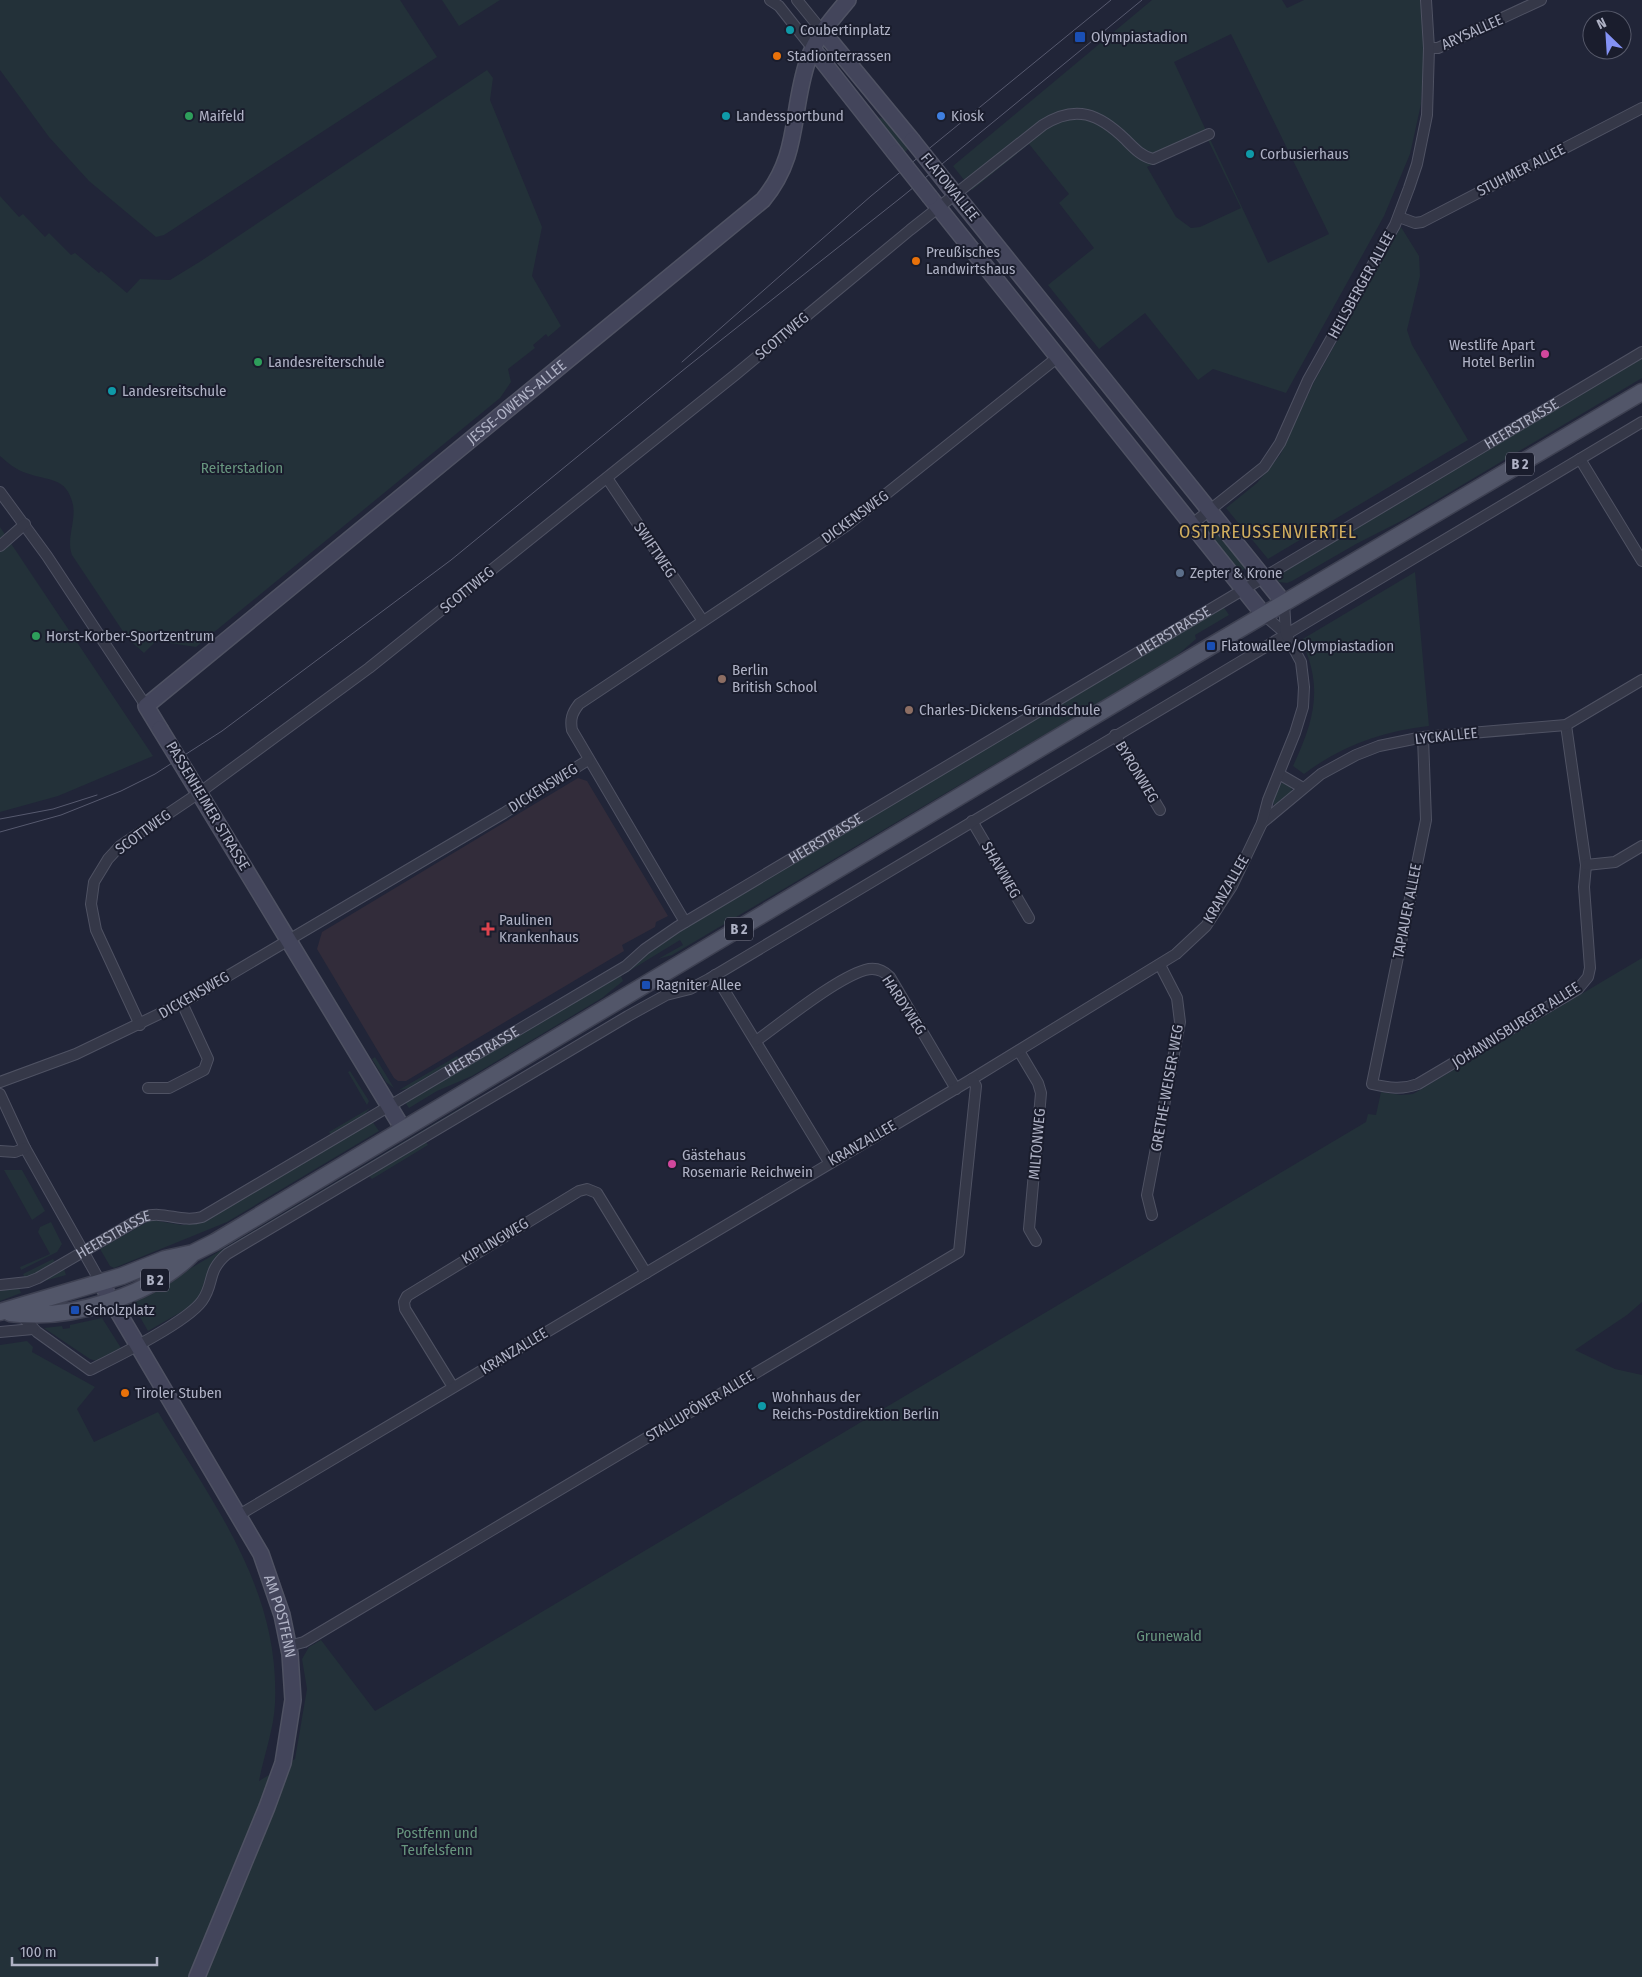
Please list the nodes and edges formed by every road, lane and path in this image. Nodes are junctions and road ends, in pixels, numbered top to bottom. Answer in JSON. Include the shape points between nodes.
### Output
{"nodes":[{"id":1,"x":770,"y":0,"type":"edge"},
{"id":2,"x":796,"y":0,"type":"edge"},
{"id":3,"x":848,"y":0,"type":"edge"},
{"id":4,"x":1426,"y":0,"type":"edge"},
{"id":5,"x":1541,"y":0,"type":"edge"},
{"id":6,"x":823,"y":32,"type":"junction"},
{"id":7,"x":1429,"y":48,"type":"junction"},
{"id":8,"x":813,"y":49,"type":"junction"},
{"id":9,"x":1642,"y":108,"type":"edge"},
{"id":10,"x":1209,"y":134,"type":"dead end"},
{"id":11,"x":952,"y":188,"type":"junction"},
{"id":12,"x":934,"y":202,"type":"junction"},
{"id":13,"x":1399,"y":217,"type":"junction"},
{"id":14,"x":1075,"y":344,"type":"junction"},
{"id":15,"x":1642,"y":352,"type":"edge"},
{"id":16,"x":1058,"y":357,"type":"junction"},
{"id":17,"x":1642,"y":392,"type":"edge"},
{"id":18,"x":1642,"y":422,"type":"edge"},
{"id":19,"x":1580,"y":459,"type":"junction"},
{"id":20,"x":608,"y":478,"type":"junction"},
{"id":21,"x":0,"y":492,"type":"edge"},
{"id":22,"x":1209,"y":512,"type":"junction"},
{"id":23,"x":25,"y":524,"type":"junction"},
{"id":24,"x":1191,"y":524,"type":"junction"},
{"id":25,"x":0,"y":546,"type":"edge"},
{"id":26,"x":1642,"y":561,"type":"edge"},
{"id":27,"x":1262,"y":577,"type":"junction"},
{"id":28,"x":1242,"y":589,"type":"junction"},
{"id":29,"x":1284,"y":603,"type":"junction"},
{"id":30,"x":1264,"y":615,"type":"junction"},
{"id":31,"x":703,"y":621,"type":"junction"},
{"id":32,"x":1286,"y":634,"type":"junction"},
{"id":33,"x":1642,"y":680,"type":"edge"},
{"id":34,"x":146,"y":706,"type":"junction"},
{"id":35,"x":1566,"y":726,"type":"junction"},
{"id":36,"x":1114,"y":735,"type":"junction"},
{"id":37,"x":1423,"y":737,"type":"junction"},
{"id":38,"x":588,"y":760,"type":"junction"},
{"id":39,"x":1279,"y":774,"type":"junction"},
{"id":40,"x":195,"y":787,"type":"junction"},
{"id":41,"x":1303,"y":788,"type":"junction"},
{"id":42,"x":1160,"y":810,"type":"dead end"},
{"id":43,"x":972,"y":821,"type":"junction"},
{"id":44,"x":1262,"y":823,"type":"junction"},
{"id":45,"x":1642,"y":846,"type":"edge"},
{"id":46,"x":1586,"y":865,"type":"junction"},
{"id":47,"x":1029,"y":918,"type":"dead end"},
{"id":48,"x":685,"y":922,"type":"junction"},
{"id":49,"x":289,"y":939,"type":"junction"},
{"id":50,"x":1160,"y":965,"type":"junction"},
{"id":51,"x":716,"y":975,"type":"junction"},
{"id":52,"x":182,"y":1003,"type":"junction"},
{"id":53,"x":140,"y":1025,"type":"junction"},
{"id":54,"x":756,"y":1041,"type":"junction"},
{"id":55,"x":1019,"y":1051,"type":"junction"},
{"id":56,"x":972,"y":1079,"type":"junction"},
{"id":57,"x":0,"y":1082,"type":"edge"},
{"id":58,"x":1372,"y":1084,"type":"joint"},
{"id":59,"x":148,"y":1088,"type":"dead end"},
{"id":60,"x":956,"y":1088,"type":"junction"},
{"id":61,"x":0,"y":1094,"type":"edge"},
{"id":62,"x":389,"y":1105,"type":"junction"},
{"id":63,"x":403,"y":1129,"type":"junction"},
{"id":64,"x":25,"y":1148,"type":"junction"},
{"id":65,"x":0,"y":1151,"type":"edge"},
{"id":66,"x":829,"y":1162,"type":"junction"},
{"id":67,"x":1152,"y":1215,"type":"dead end"},
{"id":68,"x":1036,"y":1241,"type":"dead end"},
{"id":69,"x":83,"y":1252,"type":"junction"},
{"id":70,"x":193,"y":1253,"type":"junction"},
{"id":71,"x":646,"y":1273,"type":"junction"},
{"id":72,"x":102,"y":1282,"type":"junction"},
{"id":73,"x":0,"y":1285,"type":"edge"},
{"id":74,"x":112,"y":1300,"type":"junction"},
{"id":75,"x":0,"y":1312,"type":"edge"},
{"id":76,"x":20,"y":1314,"type":"junction"},
{"id":77,"x":33,"y":1329,"type":"junction"},
{"id":78,"x":0,"y":1332,"type":"edge"},
{"id":79,"x":138,"y":1344,"type":"junction"},
{"id":80,"x":452,"y":1387,"type":"junction"},
{"id":81,"x":239,"y":1514,"type":"junction"},
{"id":82,"x":289,"y":1646,"type":"junction"},
{"id":83,"x":198,"y":1977,"type":"edge"}],
"edges":[{"from":1,"to":8,"type":"street","via":[[779,6]]},
{"from":2,"to":6,"type":"street"},
{"from":3,"to":6,"type":"street","name":"JESSE-OWENS-ALLEE"},
{"from":4,"to":7,"type":"street","name":"HEILSBERGER ALLEE"},
{"from":5,"to":7,"type":"street","name":"ARYSALLEE","via":[[1438,48]]},
{"from":6,"to":8,"type":"street","name":"JESSE-OWENS-ALLEE"},
{"from":6,"to":11,"type":"street","name":"FLATOWALLEE","bridge":true},
{"from":7,"to":13,"type":"street","name":"HEILSBERGER ALLEE","via":[[1427,115],[1417,164]]},
{"from":8,"to":12,"type":"street","name":"FLATOWALLEE","bridge":true},
{"from":8,"to":34,"type":"street","name":"JESSE-OWENS-ALLEE","via":[[801,84],[788,157],[780,177],[764,200]]},
{"from":9,"to":13,"type":"street","name":"STUHMER ALLEE","via":[[1422,222]]},
{"from":10,"to":11,"type":"street","name":"SCOTTWEG","via":[[1154,159],[1140,153],[1097,117],[1063,115],[1043,125]]},
{"from":11,"to":12,"type":"street","name":"SCOTTWEG"},
{"from":11,"to":14,"type":"street","name":"FLATOWALLEE"},
{"from":12,"to":16,"type":"street","name":"FLATOWALLEE"},
{"from":12,"to":20,"type":"street","name":"SCOTTWEG"},
{"from":13,"to":22,"type":"street","name":"HEILSBERGER ALLEE","via":[[1308,380],[1273,455]]},
{"from":14,"to":16,"type":"street"},
{"from":14,"to":22,"type":"street","name":"FLATOWALLEE"},
{"from":15,"to":27,"type":"street","name":"HEERSTRASSE"},
{"from":16,"to":24,"type":"street","name":"FLATOWALLEE"},
{"from":16,"to":31,"type":"street","name":"DICKENSWEG","via":[[846,526]]},
{"from":17,"to":29,"type":"main road","name":"HEERSTRASSE","number":"B 2"},
{"from":18,"to":19,"type":"street"},
{"from":19,"to":26,"type":"street"},
{"from":19,"to":32,"type":"street"},
{"from":20,"to":31,"type":"street","name":"SWIFTWEG"},
{"from":20,"to":40,"type":"street","name":"SCOTTWEG","via":[[369,668]]},
{"from":21,"to":23,"type":"street","name":"PASSENHEIMER STRASSE"},
{"from":22,"to":24,"type":"street","name":"HEILSBERGER ALLEE"},
{"from":22,"to":27,"type":"street","name":"FLATOWALLEE"},
{"from":23,"to":25,"type":"street"},
{"from":23,"to":34,"type":"street","name":"PASSENHEIMER STRASSE"},
{"from":24,"to":28,"type":"street","name":"FLATOWALLEE"},
{"from":27,"to":28,"type":"street","name":"HEERSTRASSE"},
{"from":27,"to":29,"type":"street","name":"FLATOWALLEE"},
{"from":28,"to":30,"type":"street","name":"FLATOWALLEE"},
{"from":28,"to":48,"type":"street","name":"HEERSTRASSE"},
{"from":29,"to":30,"type":"main road","name":"HEERSTRASSE","number":"B 2"},
{"from":29,"to":32,"type":"street"},
{"from":30,"to":32,"type":"street"},
{"from":30,"to":63,"type":"main road","name":"HEERSTRASSE","number":"B 2"},
{"from":31,"to":38,"type":"street","name":"DICKENSWEG","via":[[579,704],[570,721]]},
{"from":32,"to":36,"type":"street"},
{"from":32,"to":39,"type":"street","name":"KRANZALLEE","via":[[1300,662],[1305,698]]},
{"from":33,"to":35,"type":"street","name":"LYCKALLEE"},
{"from":34,"to":40,"type":"street","name":"PASSENHEIMER STRASSE","bridge":true},
{"from":35,"to":37,"type":"street","name":"LYCKALLEE"},
{"from":35,"to":46,"type":"street","name":"JOHANNISBURGER ALLEE"},
{"from":36,"to":42,"type":"street","name":"BYRONWEG"},
{"from":36,"to":43,"type":"street"},
{"from":37,"to":41,"type":"street","name":"LYCKALLEE","via":[[1379,746],[1356,755]]},
{"from":37,"to":58,"type":"street","name":"TAPIAUER ALLEE","via":[[1426,820]]},
{"from":38,"to":48,"type":"street"},
{"from":38,"to":49,"type":"street","name":"DICKENSWEG"},
{"from":39,"to":41,"type":"street"},
{"from":39,"to":44,"type":"street","name":"KRANZALLEE"},
{"from":40,"to":49,"type":"street","name":"PASSENHEIMER STRASSE"},
{"from":40,"to":53,"type":"street","name":"SCOTTWEG","via":[[120,846],[94,882],[91,904],[96,930]]},
{"from":41,"to":44,"type":"street","name":"LYCKALLEE"},
{"from":43,"to":47,"type":"street","name":"SHAWWEG"},
{"from":43,"to":51,"type":"street"},
{"from":44,"to":50,"type":"street","name":"KRANZALLEE","via":[[1218,908],[1191,941]]},
{"from":45,"to":46,"type":"street","via":[[1615,862]]},
{"from":46,"to":58,"type":"street","name":"JOHANNISBURGER ALLEE","via":[[1584,887],[1590,968],[1588,977],[1578,989],[1418,1084],[1407,1088]]},
{"from":48,"to":62,"type":"street","name":"HEERSTRASSE","via":[[652,943],[626,966]]},
{"from":49,"to":52,"type":"street","name":"DICKENSWEG"},
{"from":49,"to":62,"type":"street","name":"PASSENHEIMER STRASSE"},
{"from":50,"to":55,"type":"street","name":"KRANZALLEE"},
{"from":50,"to":67,"type":"street","name":"GRETHE-WEISER-WEG","via":[[1177,998],[1180,1022],[1147,1195]]},
{"from":51,"to":54,"type":"street"},
{"from":51,"to":79,"type":"street","via":[[690,989],[666,995],[628,1016],[227,1254],[213,1270],[202,1302],[187,1315]]},
{"from":52,"to":53,"type":"street","name":"DICKENSWEG"},
{"from":52,"to":59,"type":"street","via":[[208,1059],[207,1065],[204,1070],[169,1088]]},
{"from":53,"to":57,"type":"street","name":"DICKENSWEG","via":[[76,1054]]},
{"from":54,"to":60,"type":"street","name":"HARDYWEG","via":[[839,983],[865,970],[883,971],[890,977]]},
{"from":54,"to":66,"type":"street"},
{"from":55,"to":56,"type":"street","name":"KRANZALLEE"},
{"from":55,"to":68,"type":"street","name":"MILTONWEG","via":[[1041,1093],[1029,1229]]},
{"from":56,"to":60,"type":"street","name":"KRANZALLEE"},
{"from":56,"to":82,"type":"street","name":"STALLUPÖNER ALLEE","via":[[976,1086],[959,1252],[304,1642]]},
{"from":60,"to":66,"type":"street","name":"KRANZALLEE"},
{"from":61,"to":64,"type":"street"},
{"from":62,"to":63,"type":"street","name":"PASSENHEIMER STRASSE"},
{"from":62,"to":69,"type":"street","name":"HEERSTRASSE","via":[[202,1217],[184,1220],[150,1215]]},
{"from":63,"to":70,"type":"main road","name":"HEERSTRASSE","number":"B 2"},
{"from":64,"to":65,"type":"street","via":[[15,1152]]},
{"from":64,"to":69,"type":"street"},
{"from":66,"to":71,"type":"street","name":"KRANZALLEE"},
{"from":69,"to":72,"type":"street"},
{"from":69,"to":73,"type":"street","name":"HEERSTRASSE","via":[[33,1280]]},
{"from":70,"to":72,"type":"main road","name":"HEERSTRASSE","number":"B 2","via":[[165,1259]]},
{"from":70,"to":74,"type":"main road","name":"HEERSTRASSE","number":"B 2","via":[[165,1275]]},
{"from":71,"to":80,"type":"street","name":"KRANZALLEE"},
{"from":71,"to":80,"type":"street","name":"KIPLINGWEG","via":[[597,1192],[587,1189],[576,1193],[407,1296],[405,1309]]},
{"from":72,"to":74,"type":"street","name":"AM POSTFENN"},
{"from":72,"to":75,"type":"main road","name":"HEERSTRASSE","number":"B 2"},
{"from":74,"to":76,"type":"main road","name":"HEERSTRASSE","number":"B 2","via":[[76,1310]]},
{"from":74,"to":79,"type":"street","name":"AM POSTFENN"},
{"from":75,"to":76,"type":"main road","name":"HEERSTRASSE","number":"B 2"},
{"from":76,"to":77,"type":"street"},
{"from":77,"to":78,"type":"street"},
{"from":77,"to":79,"type":"street","via":[[90,1370]]},
{"from":79,"to":81,"type":"street","name":"AM POSTFENN"},
{"from":80,"to":81,"type":"street","name":"KRANZALLEE"},
{"from":81,"to":82,"type":"street","name":"AM POSTFENN","via":[[261,1554]]},
{"from":82,"to":83,"type":"street","name":"AM POSTFENN","via":[[293,1700],[283,1763]]}]}
